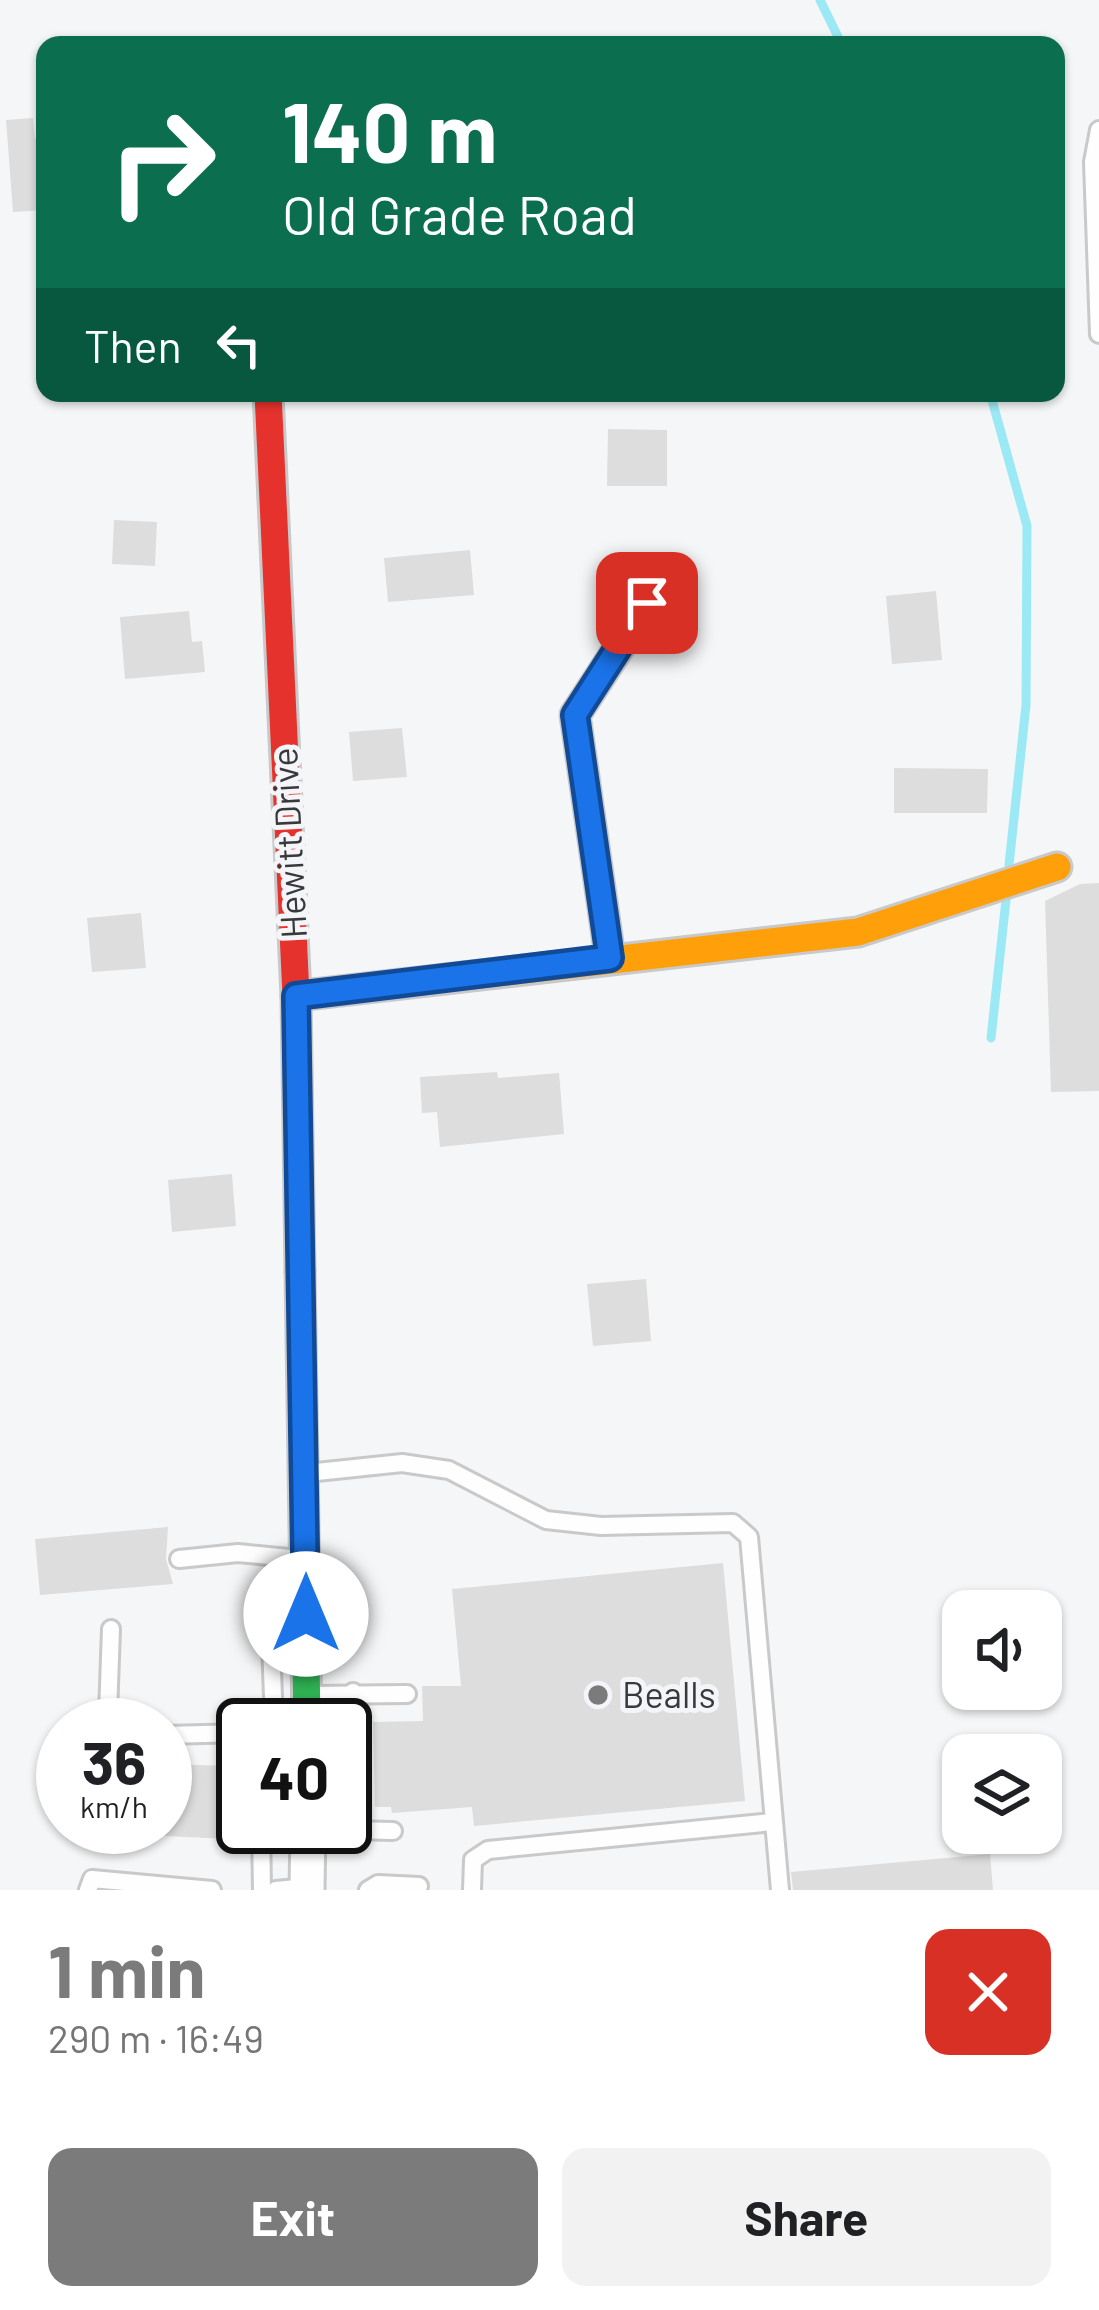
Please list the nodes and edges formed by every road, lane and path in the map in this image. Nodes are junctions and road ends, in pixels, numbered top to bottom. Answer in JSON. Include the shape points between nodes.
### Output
{"nodes":[{"id":1,"x":1099,"y":130,"type":"edge"},
{"id":2,"x":1099,"y":334,"type":"edge"},
{"id":3,"x":268,"y":402,"type":"edge"},
{"id":4,"x":647,"y":603,"type":"dead end"},
{"id":5,"x":1057,"y":867,"type":"dead end"},
{"id":6,"x":610,"y":958,"type":"junction"},
{"id":7,"x":296,"y":996,"type":"junction"},
{"id":8,"x":305,"y":1473,"type":"junction"},
{"id":9,"x":179,"y":1558,"type":"dead end"},
{"id":10,"x":306,"y":1561,"type":"junction"},
{"id":11,"x":306,"y":1614,"type":"junction"},
{"id":12,"x":111,"y":1629,"type":"dead end"},
{"id":13,"x":353,"y":1692,"type":"junction"},
{"id":14,"x":407,"y":1694,"type":"dead end"},
{"id":15,"x":307,"y":1695,"type":"joint"},
{"id":16,"x":109,"y":1698,"type":"edge"},
{"id":17,"x":273,"y":1698,"type":"edge"},
{"id":18,"x":353,"y":1698,"type":"edge"},
{"id":19,"x":773,"y":1822,"type":"junction"},
{"id":20,"x":372,"y":1830,"type":"edge"},
{"id":21,"x":393,"y":1831,"type":"dead end"},
{"id":22,"x":261,"y":1854,"type":"edge"},
{"id":23,"x":303,"y":1854,"type":"edge"},
{"id":24,"x":419,"y":1886,"type":"dead end"},
{"id":25,"x":297,"y":1889,"type":"edge"},
{"id":26,"x":88,"y":1890,"type":"edge"},
{"id":27,"x":212,"y":1890,"type":"edge"},
{"id":28,"x":262,"y":1890,"type":"edge"},
{"id":29,"x":368,"y":1890,"type":"edge"},
{"id":30,"x":472,"y":1890,"type":"edge"},
{"id":31,"x":780,"y":1890,"type":"edge"}],
"edges":[{"from":1,"to":2,"type":"lane"},
{"from":3,"to":7,"type":"street","name":"Hewitt Drive"},
{"from":4,"to":6,"type":"street","via":[[575,715]]},
{"from":5,"to":6,"type":"street","via":[[858,932]]},
{"from":6,"to":7,"type":"street"},
{"from":7,"to":8,"type":"street","name":"Hewitt Drive"},
{"from":8,"to":10,"type":"street","name":"Hewitt Drive"},
{"from":8,"to":19,"type":"lane","via":[[402,1463],[449,1470],[546,1520],[733,1523],[749,1537]]},
{"from":9,"to":10,"type":"lane","via":[[285,1554]]},
{"from":10,"to":11,"type":"street","name":"Hewitt Drive"},
{"from":11,"to":15,"type":"street","name":"Hewitt Drive"},
{"from":11,"to":17,"type":"lane","via":[[270,1614]]},
{"from":12,"to":16,"type":"lane"},
{"from":13,"to":14,"type":"lane"},
{"from":13,"to":15,"type":"lane"},
{"from":13,"to":18,"type":"lane"},
{"from":19,"to":30,"type":"lane","via":[[488,1850],[473,1860]]},
{"from":19,"to":31,"type":"lane"},
{"from":20,"to":21,"type":"lane"},
{"from":22,"to":28,"type":"lane"},
{"from":23,"to":25,"type":"street"},
{"from":24,"to":29,"type":"lane"},
{"from":26,"to":27,"type":"lane","via":[[92,1879]]}]}
